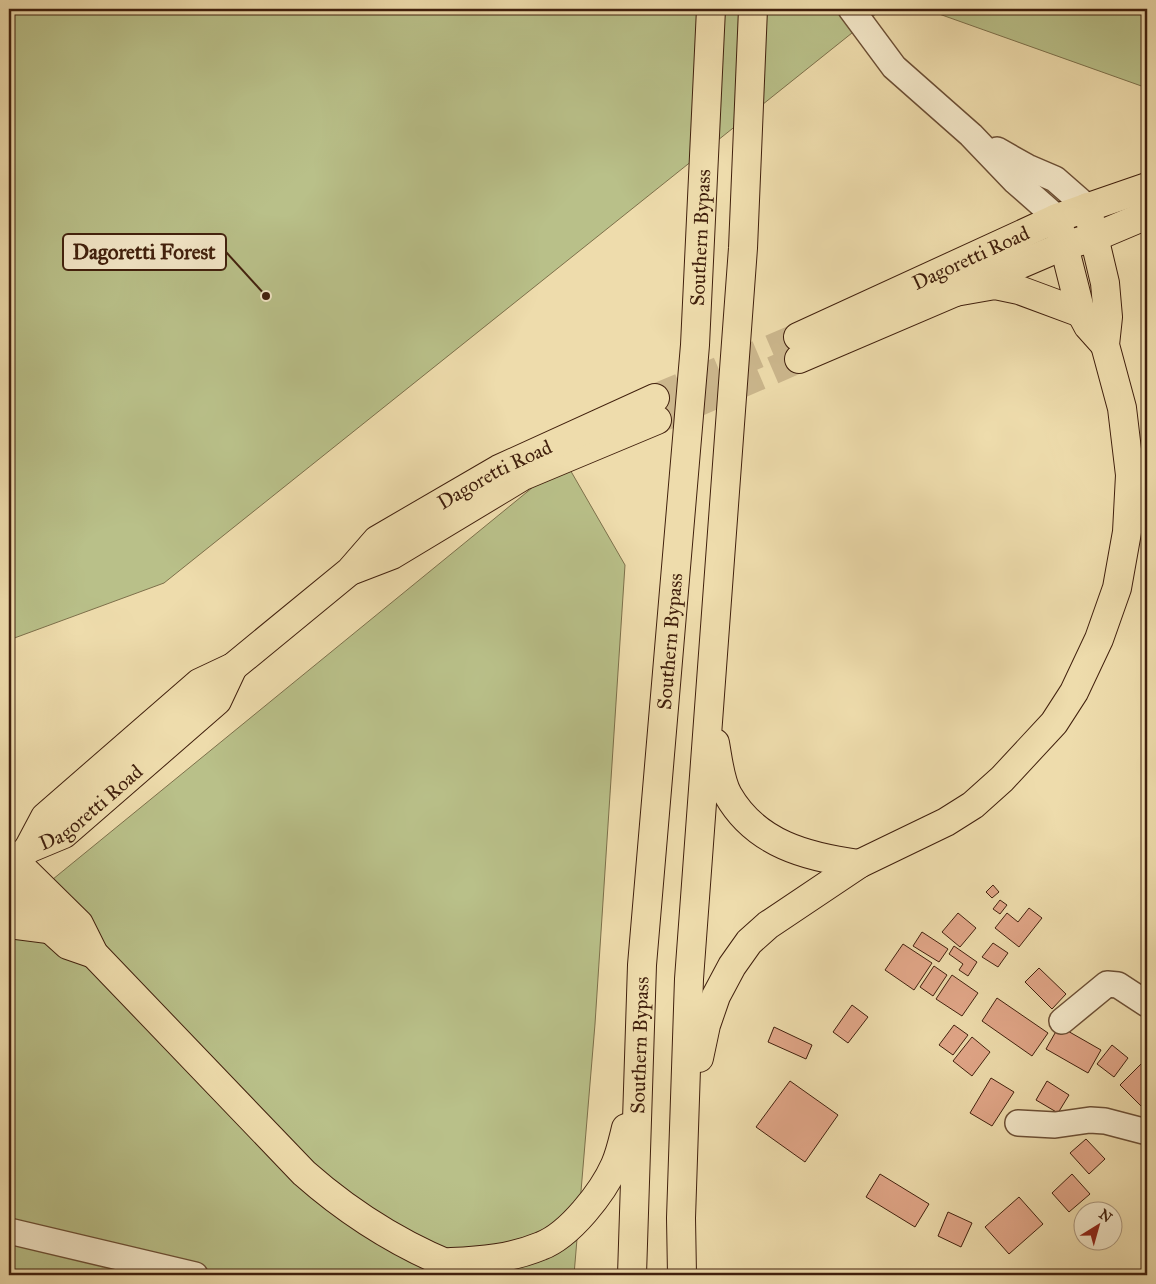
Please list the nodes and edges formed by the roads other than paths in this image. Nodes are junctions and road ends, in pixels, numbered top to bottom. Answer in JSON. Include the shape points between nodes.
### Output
{"nodes":[{"id":1,"x":711,"y":9,"type":"edge"},
{"id":2,"x":753,"y":9,"type":"edge"},
{"id":3,"x":851,"y":9,"type":"edge"},
{"id":4,"x":971,"y":135,"type":"junction"},
{"id":5,"x":1147,"y":187,"type":"edge"},
{"id":6,"x":1086,"y":207,"type":"junction"},
{"id":7,"x":1147,"y":215,"type":"edge"},
{"id":8,"x":1057,"y":218,"type":"junction"},
{"id":9,"x":1095,"y":237,"type":"junction"},
{"id":10,"x":1063,"y":246,"type":"junction"},
{"id":11,"x":955,"y":292,"type":"junction"},
{"id":12,"x":1081,"y":313,"type":"junction"},
{"id":13,"x":1105,"y":345,"type":"junction"},
{"id":14,"x":656,"y":409,"type":"tunnel mouth"},
{"id":15,"x":709,"y":712,"type":"junction"},
{"id":16,"x":18,"y":860,"type":"edge"},
{"id":17,"x":859,"y":864,"type":"junction"},
{"id":18,"x":9,"y":892,"type":"edge"},
{"id":19,"x":9,"y":924,"type":"edge"},
{"id":20,"x":48,"y":929,"type":"junction"},
{"id":21,"x":94,"y":954,"type":"junction"},
{"id":22,"x":1147,"y":1004,"type":"edge"},
{"id":23,"x":1062,"y":1021,"type":"dead end"},
{"id":24,"x":636,"y":1096,"type":"junction"},
{"id":25,"x":1018,"y":1123,"type":"dead end"},
{"id":26,"x":1147,"y":1132,"type":"edge"},
{"id":27,"x":681,"y":1218,"type":"junction"},
{"id":28,"x":9,"y":1231,"type":"edge"},
{"id":29,"x":442,"y":1263,"type":"junction"},
{"id":30,"x":195,"y":1275,"type":"edge"},
{"id":31,"x":476,"y":1275,"type":"edge"},
{"id":32,"x":632,"y":1275,"type":"edge"},
{"id":33,"x":682,"y":1275,"type":"edge"}],
"edges":[{"from":1,"to":24,"type":"main road","name":"Southern Bypass","via":[[695,345],[643,956]]},
{"from":2,"to":15,"type":"main road","via":[[743,248]]},
{"from":3,"to":4,"type":"street","via":[[894,67]]},
{"from":4,"to":6,"type":"street","via":[[1055,179]]},
{"from":4,"to":8,"type":"street","via":[[1015,181]]},
{"from":5,"to":6,"type":"main road","name":"Dagoretti Road"},
{"from":6,"to":8,"type":"main road","name":"Dagoretti Road"},
{"from":6,"to":9,"type":"main road"},
{"from":7,"to":9,"type":"main road","name":"Dagoretti Road"},
{"from":8,"to":10,"type":"main road"},
{"from":8,"to":11,"type":"main road","name":"Dagoretti Road","via":[[798,348]]},
{"from":9,"to":10,"type":"main road","name":"Dagoretti Road"},
{"from":9,"to":13,"type":"main road","via":[[1105,282],[1108,317]]},
{"from":10,"to":11,"type":"main road","name":"Dagoretti Road"},
{"from":10,"to":12,"type":"main road"},
{"from":11,"to":12,"type":"main road","via":[[996,285]]},
{"from":12,"to":13,"type":"main road"},
{"from":13,"to":17,"type":"main road","via":[[1122,408],[1130,475],[1127,532],[1117,588],[1095,648],[1074,692],[1054,722],[1002,779],[973,805],[946,822]]},
{"from":14,"to":16,"type":"main road","name":"Dagoretti Road","via":[[498,469],[377,540],[350,571],[233,667],[199,684],[45,818]]},
{"from":15,"to":17,"type":"main road","via":[[727,794],[745,818],[792,850],[821,859]]},
{"from":15,"to":27,"type":"main road","via":[[689,979]]},
{"from":16,"to":21,"type":"main road","via":[[79,924]]},
{"from":17,"to":27,"type":"main road","via":[[768,925],[749,942],[716,996],[700,1047]]},
{"from":18,"to":20,"type":"main road"},
{"from":19,"to":20,"type":"main road"},
{"from":20,"to":21,"type":"main road","via":[[68,945]]},
{"from":21,"to":29,"type":"main road","via":[[256,1123],[332,1197],[402,1244]]},
{"from":22,"to":23,"type":"street","via":[[1118,985],[1107,984]]},
{"from":24,"to":29,"type":"main road","via":[[616,1164],[588,1208],[565,1230],[544,1246],[518,1254],[489,1260]]},
{"from":24,"to":32,"type":"main road","name":"Southern Bypass"},
{"from":25,"to":26,"type":"street","via":[[1055,1125],[1090,1120]]},
{"from":27,"to":33,"type":"main road"},
{"from":28,"to":30,"type":"street"},
{"from":29,"to":31,"type":"main road"}]}
